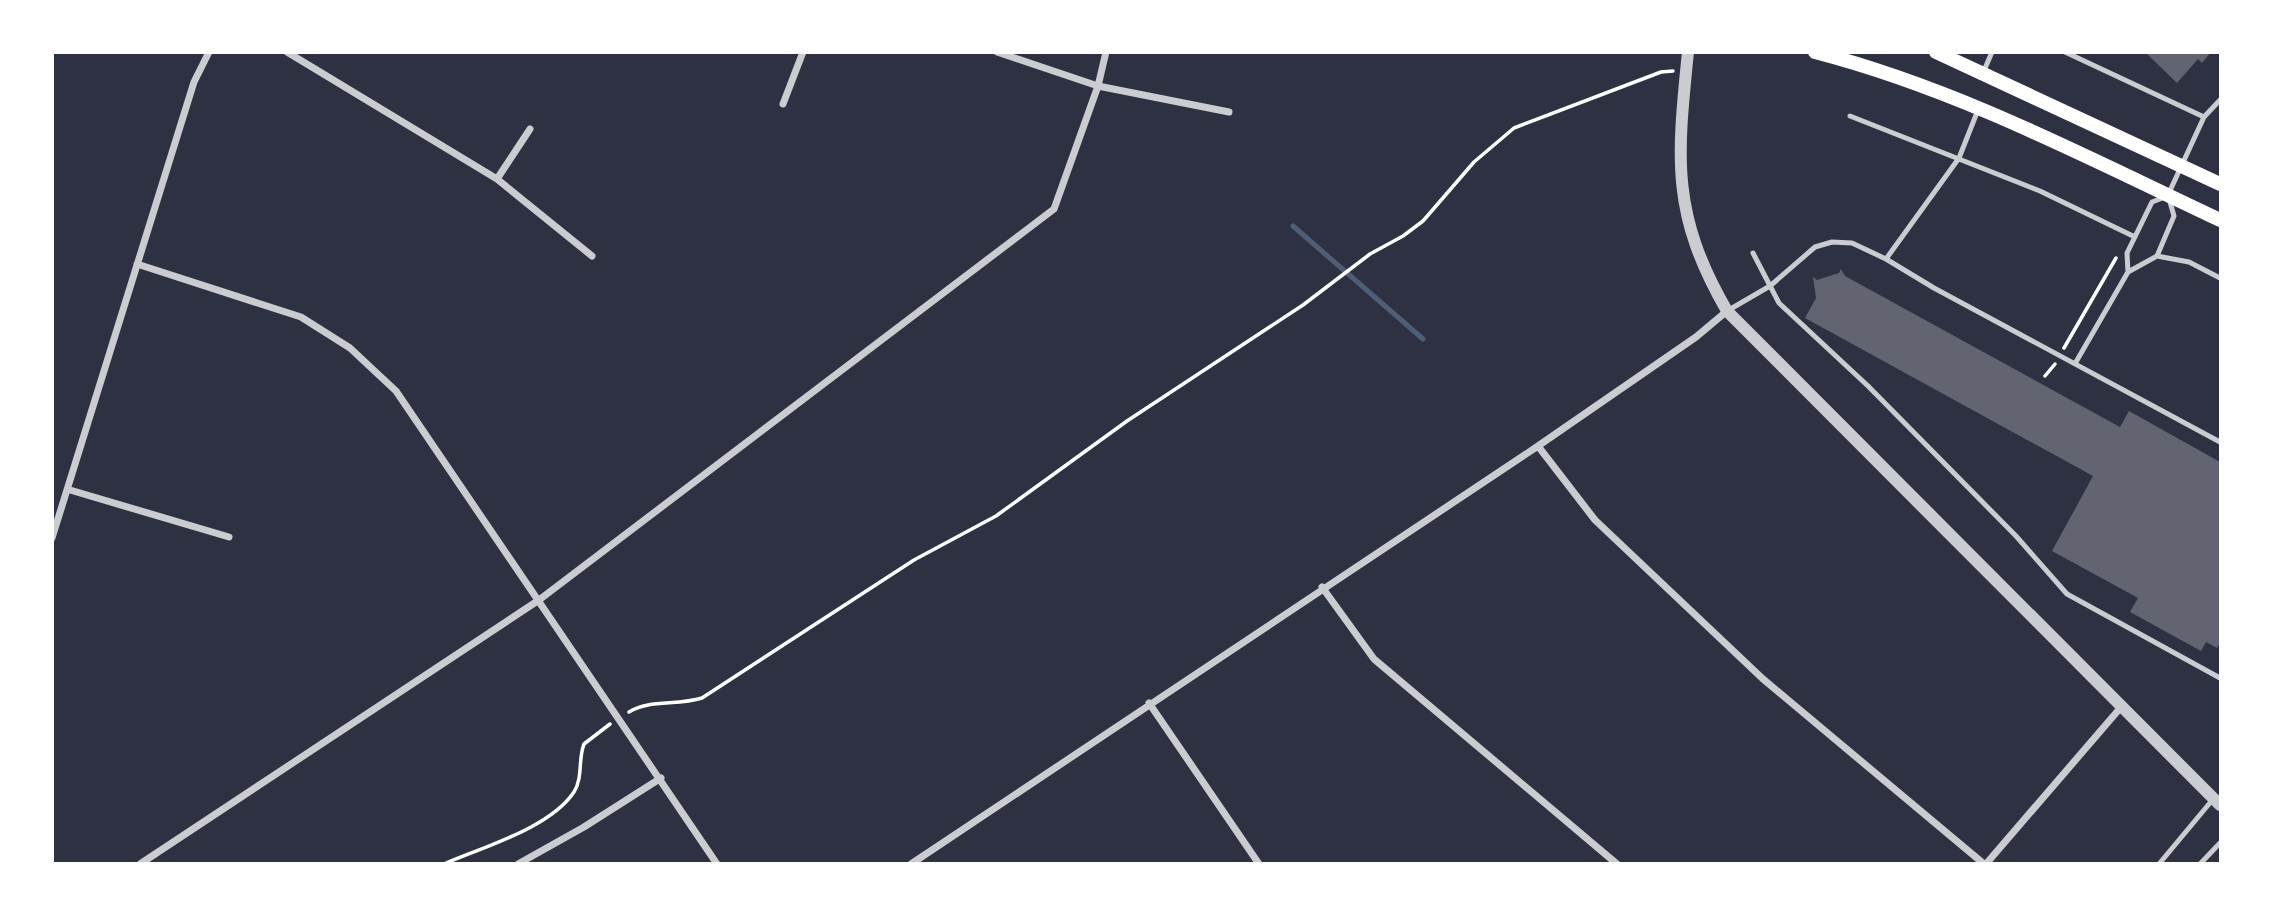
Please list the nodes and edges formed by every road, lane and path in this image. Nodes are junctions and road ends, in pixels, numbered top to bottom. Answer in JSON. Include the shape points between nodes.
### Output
{"nodes":[{"id":1,"x":209,"y":52,"type":"edge"},
{"id":2,"x":287,"y":52,"type":"edge"},
{"id":3,"x":803,"y":52,"type":"edge"},
{"id":4,"x":997,"y":52,"type":"edge"},
{"id":5,"x":1106,"y":52,"type":"edge"},
{"id":6,"x":1688,"y":52,"type":"edge"},
{"id":7,"x":1815,"y":52,"type":"edge"},
{"id":8,"x":1936,"y":52,"type":"edge"},
{"id":9,"x":1992,"y":52,"type":"edge"},
{"id":10,"x":2066,"y":52,"type":"edge"},
{"id":11,"x":1686,"y":70,"type":"junction"},
{"id":12,"x":1983,"y":73,"type":"junction"},
{"id":13,"x":1098,"y":86,"type":"junction"},
{"id":14,"x":2221,"y":100,"type":"edge"},
{"id":15,"x":783,"y":104,"type":"dead end"},
{"id":16,"x":1979,"y":109,"type":"junction"},
{"id":17,"x":1229,"y":111,"type":"dead end"},
{"id":18,"x":1850,"y":116,"type":"dead end"},
{"id":19,"x":2204,"y":117,"type":"junction"},
{"id":20,"x":530,"y":129,"type":"dead end"},
{"id":21,"x":1959,"y":158,"type":"junction"},
{"id":22,"x":2182,"y":165,"type":"junction"},
{"id":23,"x":497,"y":179,"type":"junction"},
{"id":24,"x":2221,"y":184,"type":"edge"},
{"id":25,"x":2168,"y":195,"type":"junction"},
{"id":26,"x":2221,"y":220,"type":"edge"},
{"id":27,"x":2122,"y":231,"type":"junction"},
{"id":28,"x":2135,"y":237,"type":"junction"},
{"id":29,"x":1753,"y":253,"type":"dead end"},
{"id":30,"x":592,"y":256,"type":"dead end"},
{"id":31,"x":2157,"y":256,"type":"junction"},
{"id":32,"x":1886,"y":259,"type":"junction"},
{"id":33,"x":137,"y":264,"type":"junction"},
{"id":34,"x":2127,"y":272,"type":"junction"},
{"id":35,"x":2221,"y":278,"type":"edge"},
{"id":36,"x":1770,"y":286,"type":"junction"},
{"id":37,"x":1727,"y":311,"type":"junction"},
{"id":38,"x":2061,"y":354,"type":"junction"},
{"id":39,"x":2076,"y":362,"type":"junction"},
{"id":40,"x":2045,"y":376,"type":"dead end"},
{"id":41,"x":2221,"y":442,"type":"edge"},
{"id":42,"x":1538,"y":446,"type":"junction"},
{"id":43,"x":70,"y":490,"type":"junction"},
{"id":44,"x":229,"y":537,"type":"dead end"},
{"id":45,"x":52,"y":538,"type":"edge"},
{"id":46,"x":1322,"y":587,"type":"junction"},
{"id":47,"x":539,"y":600,"type":"junction"},
{"id":48,"x":2221,"y":678,"type":"edge"},
{"id":49,"x":1149,"y":703,"type":"junction"},
{"id":50,"x":2122,"y":706,"type":"junction"},
{"id":51,"x":617,"y":720,"type":"junction"},
{"id":52,"x":661,"y":778,"type":"junction"},
{"id":53,"x":2217,"y":802,"type":"edge"},
{"id":54,"x":2221,"y":843,"type":"edge"},
{"id":55,"x":140,"y":863,"type":"edge"},
{"id":56,"x":444,"y":863,"type":"edge"},
{"id":57,"x":518,"y":863,"type":"edge"},
{"id":58,"x":716,"y":863,"type":"edge"},
{"id":59,"x":911,"y":863,"type":"edge"},
{"id":60,"x":1259,"y":863,"type":"edge"},
{"id":61,"x":1617,"y":863,"type":"edge"},
{"id":62,"x":1985,"y":863,"type":"edge"},
{"id":63,"x":2159,"y":863,"type":"edge"},
{"id":64,"x":2200,"y":863,"type":"edge"}],
"edges":[{"from":1,"to":33,"type":"street","via":[[194,82]]},
{"from":2,"to":23,"type":"street"},
{"from":3,"to":15,"type":"street"},
{"from":4,"to":13,"type":"street"},
{"from":5,"to":13,"type":"street"},
{"from":6,"to":11,"type":"street"},
{"from":7,"to":16,"type":"main road","via":[[1879,69]]},
{"from":8,"to":12,"type":"main road"},
{"from":9,"to":12,"type":"lane"},
{"from":10,"to":19,"type":"lane"},
{"from":11,"to":37,"type":"street","via":[[1679,131],[1681,186],[1696,248]]},
{"from":11,"to":51,"type":"path","via":[[1661,72],[1514,128],[1474,162],[1423,221],[1403,236],[1127,421],[996,516],[914,561],[702,698],[675,705],[644,704]]},
{"from":12,"to":22,"type":"main road"},
{"from":13,"to":17,"type":"street"},
{"from":13,"to":47,"type":"street","via":[[1054,209]]},
{"from":14,"to":19,"type":"lane"},
{"from":16,"to":21,"type":"lane"},
{"from":16,"to":25,"type":"main road"},
{"from":18,"to":21,"type":"lane"},
{"from":19,"to":22,"type":"lane"},
{"from":20,"to":23,"type":"street"},
{"from":21,"to":27,"type":"lane"},
{"from":21,"to":32,"type":"lane"},
{"from":22,"to":24,"type":"main road"},
{"from":22,"to":25,"type":"lane"},
{"from":23,"to":30,"type":"street"},
{"from":25,"to":26,"type":"main road"},
{"from":25,"to":28,"type":"lane","via":[[2152,202]]},
{"from":25,"to":31,"type":"lane","via":[[2174,216]]},
{"from":27,"to":28,"type":"lane"},
{"from":27,"to":38,"type":"path","via":[[2115,260]]},
{"from":28,"to":34,"type":"lane","via":[[2127,253]]},
{"from":29,"to":36,"type":"lane"},
{"from":31,"to":34,"type":"lane"},
{"from":31,"to":35,"type":"lane","via":[[2189,262]]},
{"from":32,"to":36,"type":"lane","via":[[1852,243],[1832,242],[1815,247]]},
{"from":32,"to":38,"type":"lane"},
{"from":33,"to":43,"type":"street"},
{"from":33,"to":47,"type":"street","via":[[301,317],[350,348],[396,391]]},
{"from":34,"to":39,"type":"lane"},
{"from":36,"to":37,"type":"lane"},
{"from":36,"to":48,"type":"lane","via":[[1779,303],[1878,395],[2067,594]]},
{"from":37,"to":42,"type":"street"},
{"from":37,"to":50,"type":"street"},
{"from":38,"to":39,"type":"lane"},
{"from":38,"to":40,"type":"path"},
{"from":39,"to":41,"type":"lane"},
{"from":42,"to":46,"type":"street"},
{"from":42,"to":62,"type":"street","via":[[1595,520],[1763,679]]},
{"from":43,"to":44,"type":"street"},
{"from":43,"to":45,"type":"street"},
{"from":46,"to":49,"type":"street"},
{"from":46,"to":61,"type":"street","via":[[1374,659]]},
{"from":47,"to":51,"type":"street"},
{"from":47,"to":55,"type":"street"},
{"from":49,"to":59,"type":"street"},
{"from":49,"to":60,"type":"street"},
{"from":50,"to":53,"type":"street"},
{"from":50,"to":62,"type":"street"},
{"from":51,"to":52,"type":"street"},
{"from":51,"to":56,"type":"path","via":[[584,744],[574,791],[552,812],[514,835]]},
{"from":52,"to":57,"type":"street"},
{"from":52,"to":58,"type":"street"},
{"from":53,"to":63,"type":"lane"},
{"from":54,"to":64,"type":"lane"}]}
